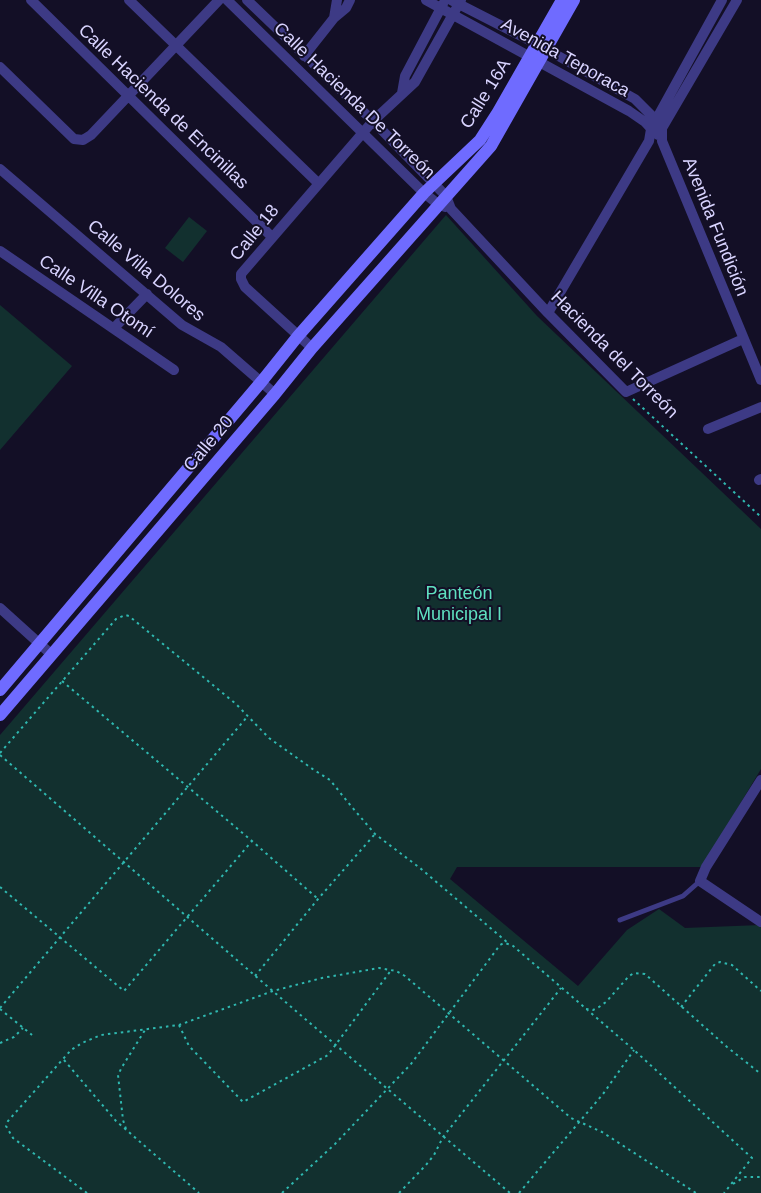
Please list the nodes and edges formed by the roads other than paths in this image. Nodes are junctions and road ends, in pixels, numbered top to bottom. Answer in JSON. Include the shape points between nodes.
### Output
{"nodes":[{"id":1,"x":30,"y":0,"type":"edge"},
{"id":2,"x":129,"y":0,"type":"edge"},
{"id":3,"x":219,"y":0,"type":"edge"},
{"id":4,"x":227,"y":0,"type":"edge"},
{"id":5,"x":247,"y":0,"type":"edge"},
{"id":6,"x":337,"y":0,"type":"edge"},
{"id":7,"x":350,"y":0,"type":"edge"},
{"id":8,"x":426,"y":0,"type":"edge"},
{"id":9,"x":562,"y":0,"type":"edge"},
{"id":10,"x":574,"y":0,"type":"edge"},
{"id":11,"x":722,"y":0,"type":"edge"},
{"id":12,"x":737,"y":0,"type":"edge"},
{"id":13,"x":457,"y":1,"type":"edge"},
{"id":14,"x":443,"y":4,"type":"edge"},
{"id":15,"x":453,"y":14,"type":"junction"},
{"id":16,"x":334,"y":18,"type":"junction"},
{"id":17,"x":176,"y":45,"type":"junction"},
{"id":18,"x":542,"y":47,"type":"junction"},
{"id":19,"x":304,"y":56,"type":"junction"},
{"id":20,"x":534,"y":60,"type":"junction"},
{"id":21,"x":0,"y":68,"type":"edge"},
{"id":22,"x":402,"y":93,"type":"junction"},
{"id":23,"x":127,"y":95,"type":"junction"},
{"id":24,"x":372,"y":121,"type":"junction"},
{"id":25,"x":363,"y":133,"type":"junction"},
{"id":26,"x":656,"y":133,"type":"junction"},
{"id":27,"x":0,"y":169,"type":"edge"},
{"id":28,"x":318,"y":183,"type":"junction"},
{"id":29,"x":434,"y":183,"type":"junction"},
{"id":30,"x":424,"y":193,"type":"junction"},
{"id":31,"x":442,"y":200,"type":"junction"},
{"id":32,"x":272,"y":237,"type":"junction"},
{"id":33,"x":0,"y":251,"type":"edge"},
{"id":34,"x":357,"y":269,"type":"junction"},
{"id":35,"x":370,"y":281,"type":"junction"},
{"id":36,"x":146,"y":294,"type":"junction"},
{"id":37,"x":548,"y":313,"type":"junction"},
{"id":38,"x":114,"y":328,"type":"junction"},
{"id":39,"x":298,"y":336,"type":"junction"},
{"id":40,"x":743,"y":338,"type":"junction"},
{"id":41,"x":312,"y":348,"type":"junction"},
{"id":42,"x":174,"y":370,"type":"dead end"},
{"id":43,"x":761,"y":380,"type":"edge"},
{"id":44,"x":262,"y":381,"type":"junction"},
{"id":45,"x":275,"y":394,"type":"junction"},
{"id":46,"x":761,"y":407,"type":"edge"},
{"id":47,"x":708,"y":429,"type":"dead end"},
{"id":48,"x":146,"y":516,"type":"junction"},
{"id":49,"x":160,"y":529,"type":"junction"},
{"id":50,"x":0,"y":608,"type":"edge"},
{"id":51,"x":38,"y":644,"type":"junction"},
{"id":52,"x":52,"y":655,"type":"junction"},
{"id":53,"x":0,"y":689,"type":"edge"},
{"id":54,"x":0,"y":715,"type":"edge"},
{"id":55,"x":761,"y":780,"type":"edge"},
{"id":56,"x":700,"y":881,"type":"junction"},
{"id":57,"x":620,"y":920,"type":"dead end"},
{"id":58,"x":761,"y":922,"type":"edge"}],
"edges":[{"from":1,"to":23,"type":"street","name":"Calle Hacienda de Encinillas"},
{"from":2,"to":17,"type":"street"},
{"from":3,"to":17,"type":"street"},
{"from":4,"to":25,"type":"street","name":"Calle Hacienda De Torreón"},
{"from":5,"to":19,"type":"street","name":"Calle Hacienda De Torreón"},
{"from":6,"to":16,"type":"street"},
{"from":7,"to":16,"type":"street"},
{"from":8,"to":14,"type":"street","name":"Avenida Teporaca"},
{"from":9,"to":18,"type":"main road","name":"Calle 16A"},
{"from":10,"to":18,"type":"main road","name":"Calle 16A"},
{"from":11,"to":26,"type":"street"},
{"from":12,"to":26,"type":"street"},
{"from":13,"to":15,"type":"street","name":"Calle 18"},
{"from":13,"to":18,"type":"street","name":"Avenida Teporaca"},
{"from":14,"to":15,"type":"street","name":"Avenida Teporaca"},
{"from":14,"to":22,"type":"street","via":[[405,76]]},
{"from":15,"to":20,"type":"street","name":"Avenida Teporaca"},
{"from":15,"to":22,"type":"street","name":"Calle 18","via":[[415,82]]},
{"from":16,"to":19,"type":"street"},
{"from":17,"to":23,"type":"street"},
{"from":17,"to":28,"type":"street"},
{"from":18,"to":20,"type":"main road","name":"Calle 16A"},
{"from":18,"to":26,"type":"street","name":"Avenida Teporaca","via":[[635,99]]},
{"from":19,"to":24,"type":"street","name":"Calle Hacienda De Torreón"},
{"from":20,"to":26,"type":"street","name":"Avenida Teporaca","via":[[637,116]]},
{"from":20,"to":29,"type":"main road","name":"Calle 16A","via":[[488,129]]},
{"from":20,"to":31,"type":"main road","name":"Calle 16A","via":[[490,146]]},
{"from":21,"to":23,"type":"street","via":[[74,139],[90,136]]},
{"from":22,"to":24,"type":"street","name":"Calle 18"},
{"from":23,"to":32,"type":"street","name":"Calle Hacienda de Encinillas"},
{"from":24,"to":25,"type":"street","name":"Calle 18"},
{"from":24,"to":29,"type":"street","name":"Calle Hacienda De Torreón"},
{"from":25,"to":28,"type":"street","name":"Calle 18"},
{"from":25,"to":30,"type":"street","name":"Calle Hacienda De Torreón"},
{"from":26,"to":37,"type":"street"},
{"from":26,"to":40,"type":"street","name":"Avenida Fundición"},
{"from":27,"to":36,"type":"street","name":"Calle Villa Dolores"},
{"from":28,"to":32,"type":"street","name":"Calle 18"},
{"from":29,"to":30,"type":"main road","name":"Calle 16A"},
{"from":29,"to":31,"type":"street","name":"Calle Hacienda De Torreón"},
{"from":30,"to":31,"type":"street","name":"Calle Hacienda De Torreón"},
{"from":30,"to":34,"type":"main road","name":"Calle 20"},
{"from":31,"to":35,"type":"main road","name":"Calle 20"},
{"from":31,"to":37,"type":"street","name":"Hacienda del Torreón"},
{"from":32,"to":39,"type":"street","name":"Calle 18","via":[[244,269],[241,279],[245,287]]},
{"from":33,"to":38,"type":"street","name":"Calle Villa Otomí"},
{"from":34,"to":35,"type":"main road"},
{"from":34,"to":39,"type":"main road","name":"Calle 20"},
{"from":35,"to":41,"type":"main road","name":"Calle 20"},
{"from":36,"to":38,"type":"street"},
{"from":36,"to":44,"type":"street","name":"Calle Villa Dolores","via":[[182,325],[221,347]]},
{"from":37,"to":40,"type":"street","name":"Hacienda del Torreón","via":[[626,392]]},
{"from":38,"to":42,"type":"street","name":"Calle Villa Otomí"},
{"from":39,"to":41,"type":"street","name":"Calle 18"},
{"from":39,"to":44,"type":"main road","name":"Calle 20"},
{"from":40,"to":43,"type":"street","name":"Avenida Fundición"},
{"from":41,"to":45,"type":"main road","name":"Calle 20"},
{"from":44,"to":45,"type":"street","name":"Calle Villa Dolores"},
{"from":44,"to":48,"type":"main road","name":"Calle 20"},
{"from":45,"to":49,"type":"main road","name":"Calle 20"},
{"from":46,"to":47,"type":"street"},
{"from":48,"to":49,"type":"main road"},
{"from":48,"to":51,"type":"main road","name":"Calle 20"},
{"from":49,"to":52,"type":"main road","name":"Calle 20"},
{"from":50,"to":51,"type":"street"},
{"from":51,"to":52,"type":"street"},
{"from":51,"to":53,"type":"main road","name":"Calle 20"},
{"from":52,"to":54,"type":"main road","name":"Calle 20"},
{"from":55,"to":56,"type":"street"},
{"from":56,"to":57,"type":"lane","via":[[683,896]]},
{"from":56,"to":58,"type":"street"}]}
